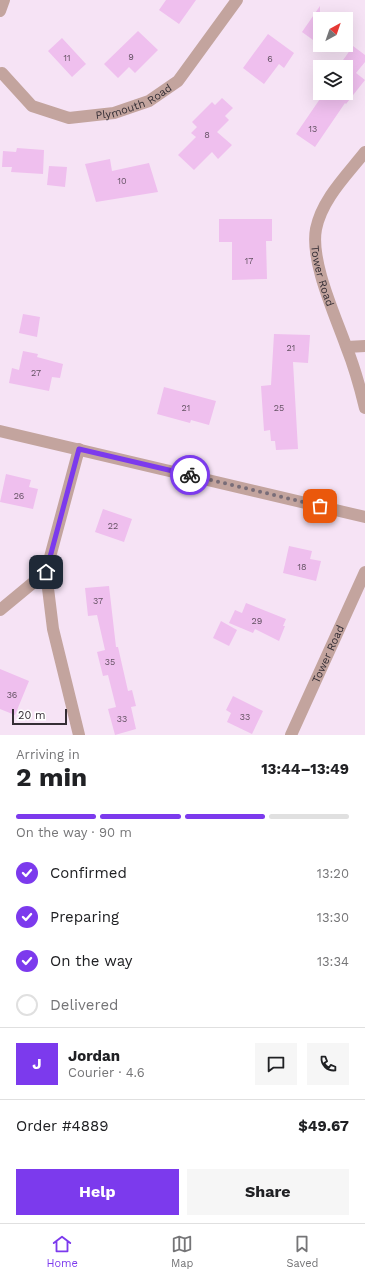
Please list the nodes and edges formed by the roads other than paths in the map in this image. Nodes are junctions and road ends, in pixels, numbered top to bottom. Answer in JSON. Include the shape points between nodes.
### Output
{"nodes":[{"id":1,"x":4,"y":0,"type":"edge"},
{"id":2,"x":237,"y":0,"type":"edge"},
{"id":3,"x":0,"y":11,"type":"edge"},
{"id":4,"x":1,"y":74,"type":"edge"},
{"id":5,"x":365,"y":152,"type":"edge"},
{"id":6,"x":365,"y":346,"type":"edge"},
{"id":7,"x":347,"y":347,"type":"junction"},
{"id":8,"x":365,"y":408,"type":"edge"},
{"id":9,"x":0,"y":431,"type":"edge"},
{"id":10,"x":79,"y":449,"type":"junction"},
{"id":11,"x":365,"y":517,"type":"edge"},
{"id":12,"x":46,"y":572,"type":"junction"},
{"id":13,"x":365,"y":572,"type":"edge"},
{"id":14,"x":0,"y":610,"type":"edge"},
{"id":15,"x":79,"y":735,"type":"edge"},
{"id":16,"x":291,"y":735,"type":"edge"}],
"edges":[{"from":1,"to":3,"type":"street"},
{"from":2,"to":4,"type":"street","name":"Plymouth Road","via":[[178,81],[149,101],[114,113],[69,118],[32,106]]},
{"from":5,"to":7,"type":"street","name":"Tower Road","via":[[326,204],[316,229],[318,266]]},
{"from":6,"to":7,"type":"street"},
{"from":7,"to":8,"type":"street","name":"Tower Road"},
{"from":9,"to":10,"type":"street"},
{"from":10,"to":11,"type":"street"},
{"from":10,"to":12,"type":"street"},
{"from":12,"to":14,"type":"street"},
{"from":12,"to":15,"type":"street","via":[[53,629]]},
{"from":13,"to":16,"type":"street","name":"Tower Road"}]}
